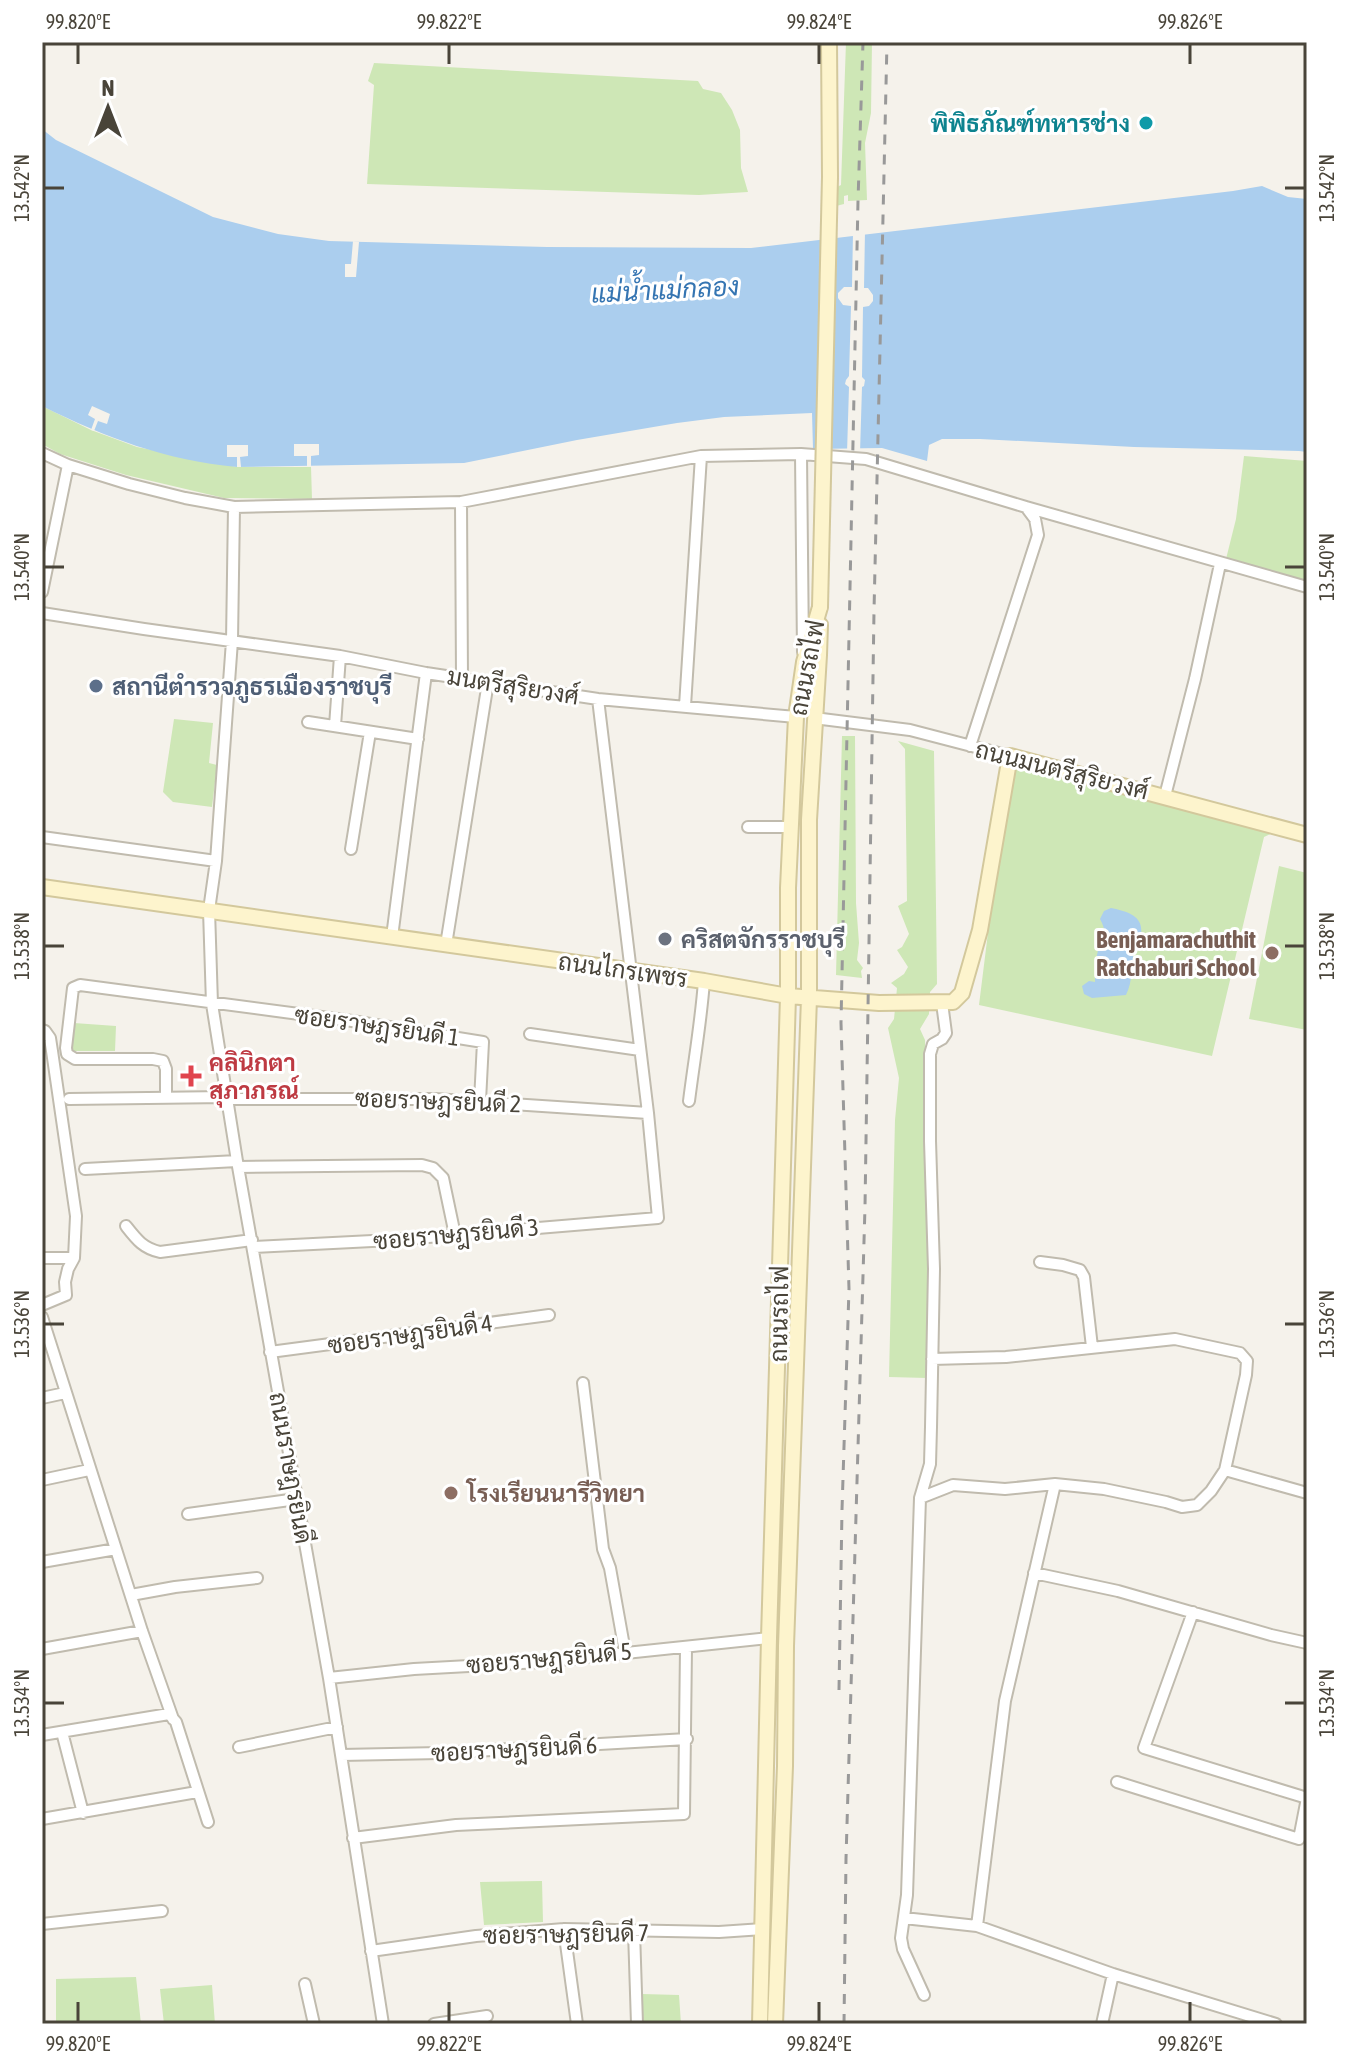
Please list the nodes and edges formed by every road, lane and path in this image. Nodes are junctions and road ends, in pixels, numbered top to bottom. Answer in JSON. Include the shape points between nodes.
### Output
{"nodes":[{"id":1,"x":832,"y":42,"type":"edge"},
{"id":2,"x":42,"y":453,"type":"edge"},
{"id":3,"x":801,"y":454,"type":"junction"},
{"id":4,"x":701,"y":456,"type":"junction"},
{"id":5,"x":68,"y":465,"type":"junction"},
{"id":6,"x":461,"y":502,"type":"junction"},
{"id":7,"x":234,"y":507,"type":"junction"},
{"id":8,"x":1026,"y":507,"type":"junction"},
{"id":9,"x":1220,"y":564,"type":"junction"},
{"id":10,"x":1307,"y":587,"type":"edge"},
{"id":11,"x":42,"y":592,"type":"edge"},
{"id":12,"x":820,"y":607,"type":"junction"},
{"id":13,"x":42,"y":613,"type":"edge"},
{"id":14,"x":232,"y":641,"type":"junction"},
{"id":15,"x":340,"y":656,"type":"junction"},
{"id":16,"x":804,"y":662,"type":"junction"},
{"id":17,"x":426,"y":673,"type":"junction"},
{"id":18,"x":462,"y":678,"type":"junction"},
{"id":19,"x":488,"y":682,"type":"junction"},
{"id":20,"x":598,"y":699,"type":"junction"},
{"id":21,"x":685,"y":706,"type":"junction"},
{"id":22,"x":796,"y":717,"type":"junction"},
{"id":23,"x":814,"y":718,"type":"junction"},
{"id":24,"x":308,"y":722,"type":"dead end"},
{"id":25,"x":335,"y":726,"type":"junction"},
{"id":26,"x":370,"y":732,"type":"junction"},
{"id":27,"x":418,"y":739,"type":"junction"},
{"id":28,"x":970,"y":746,"type":"junction"},
{"id":29,"x":1010,"y":756,"type":"junction"},
{"id":30,"x":1165,"y":796,"type":"junction"},
{"id":31,"x":748,"y":827,"type":"dead end"},
{"id":32,"x":791,"y":827,"type":"junction"},
{"id":33,"x":1307,"y":835,"type":"edge"},
{"id":34,"x":42,"y":837,"type":"edge"},
{"id":35,"x":351,"y":849,"type":"dead end"},
{"id":36,"x":216,"y":861,"type":"junction"},
{"id":37,"x":42,"y":887,"type":"edge"},
{"id":38,"x":209,"y":910,"type":"junction"},
{"id":39,"x":392,"y":937,"type":"junction"},
{"id":40,"x":446,"y":945,"type":"junction"},
{"id":41,"x":631,"y":971,"type":"junction"},
{"id":42,"x":704,"y":981,"type":"junction"},
{"id":43,"x":788,"y":996,"type":"junction"},
{"id":44,"x":809,"y":998,"type":"junction"},
{"id":45,"x":939,"y":1003,"type":"junction"},
{"id":46,"x":212,"y":1004,"type":"junction"},
{"id":47,"x":42,"y":1030,"type":"edge"},
{"id":48,"x":530,"y":1034,"type":"dead end"},
{"id":49,"x":640,"y":1050,"type":"junction"},
{"id":50,"x":166,"y":1097,"type":"junction"},
{"id":51,"x":227,"y":1098,"type":"junction"},
{"id":52,"x":69,"y":1099,"type":"dead end"},
{"id":53,"x":480,"y":1101,"type":"junction"},
{"id":54,"x":689,"y":1101,"type":"dead end"},
{"id":55,"x":648,"y":1113,"type":"junction"},
{"id":56,"x":238,"y":1164,"type":"junction"},
{"id":57,"x":85,"y":1169,"type":"dead end"},
{"id":58,"x":126,"y":1226,"type":"dead end"},
{"id":59,"x":455,"y":1235,"type":"junction"},
{"id":60,"x":253,"y":1244,"type":"junction"},
{"id":61,"x":42,"y":1258,"type":"edge"},
{"id":62,"x":74,"y":1258,"type":"junction"},
{"id":63,"x":1040,"y":1262,"type":"dead end"},
{"id":64,"x":42,"y":1305,"type":"edge"},
{"id":65,"x":549,"y":1315,"type":"dead end"},
{"id":66,"x":42,"y":1317,"type":"edge"},
{"id":67,"x":1092,"y":1347,"type":"junction"},
{"id":68,"x":270,"y":1352,"type":"junction"},
{"id":69,"x":932,"y":1359,"type":"junction"},
{"id":70,"x":583,"y":1383,"type":"dead end"},
{"id":71,"x":65,"y":1393,"type":"junction"},
{"id":72,"x":42,"y":1398,"type":"edge"},
{"id":73,"x":89,"y":1470,"type":"junction"},
{"id":74,"x":1225,"y":1470,"type":"junction"},
{"id":75,"x":42,"y":1480,"type":"edge"},
{"id":76,"x":1055,"y":1484,"type":"junction"},
{"id":77,"x":1307,"y":1493,"type":"edge"},
{"id":78,"x":920,"y":1498,"type":"junction"},
{"id":79,"x":297,"y":1499,"type":"junction"},
{"id":80,"x":188,"y":1514,"type":"dead end"},
{"id":81,"x":116,"y":1549,"type":"junction"},
{"id":82,"x":42,"y":1562,"type":"edge"},
{"id":83,"x":1034,"y":1573,"type":"junction"},
{"id":84,"x":257,"y":1578,"type":"dead end"},
{"id":85,"x":131,"y":1595,"type":"junction"},
{"id":86,"x":1193,"y":1612,"type":"junction"},
{"id":87,"x":142,"y":1631,"type":"junction"},
{"id":88,"x":769,"y":1638,"type":"junction"},
{"id":89,"x":1307,"y":1643,"type":"edge"},
{"id":90,"x":686,"y":1648,"type":"junction"},
{"id":91,"x":42,"y":1649,"type":"edge"},
{"id":92,"x":625,"y":1652,"type":"junction"},
{"id":93,"x":329,"y":1678,"type":"junction"},
{"id":94,"x":173,"y":1719,"type":"junction"},
{"id":95,"x":337,"y":1727,"type":"junction"},
{"id":96,"x":62,"y":1732,"type":"junction"},
{"id":97,"x":42,"y":1735,"type":"edge"},
{"id":98,"x":687,"y":1739,"type":"junction"},
{"id":99,"x":239,"y":1747,"type":"dead end"},
{"id":100,"x":341,"y":1755,"type":"junction"},
{"id":101,"x":767,"y":1765,"type":"junction"},
{"id":102,"x":785,"y":1766,"type":"junction"},
{"id":103,"x":1117,"y":1782,"type":"dead end"},
{"id":104,"x":197,"y":1792,"type":"junction"},
{"id":105,"x":1307,"y":1798,"type":"edge"},
{"id":106,"x":83,"y":1813,"type":"junction"},
{"id":107,"x":42,"y":1819,"type":"edge"},
{"id":108,"x":208,"y":1822,"type":"dead end"},
{"id":109,"x":353,"y":1838,"type":"junction"},
{"id":110,"x":162,"y":1911,"type":"dead end"},
{"id":111,"x":904,"y":1918,"type":"junction"},
{"id":112,"x":42,"y":1924,"type":"edge"},
{"id":113,"x":977,"y":1926,"type":"junction"},
{"id":114,"x":564,"y":1929,"type":"junction"},
{"id":115,"x":763,"y":1929,"type":"junction"},
{"id":116,"x":634,"y":1931,"type":"junction"},
{"id":117,"x":371,"y":1951,"type":"junction"},
{"id":118,"x":1113,"y":1974,"type":"junction"},
{"id":119,"x":305,"y":1984,"type":"dead end"},
{"id":120,"x":924,"y":1995,"type":"dead end"},
{"id":121,"x":487,"y":2016,"type":"dead end"},
{"id":122,"x":314,"y":2024,"type":"edge"},
{"id":123,"x":383,"y":2024,"type":"edge"},
{"id":124,"x":434,"y":2024,"type":"edge"},
{"id":125,"x":577,"y":2024,"type":"edge"},
{"id":126,"x":637,"y":2024,"type":"edge"},
{"id":127,"x":760,"y":2024,"type":"edge"},
{"id":128,"x":775,"y":2024,"type":"edge"},
{"id":129,"x":1102,"y":2024,"type":"edge"},
{"id":130,"x":1276,"y":2024,"type":"edge"}],
"edges":[{"from":1,"to":12,"type":"main road","name":"ถนนรถไฟ","bridge":true},
{"from":2,"to":5,"type":"street"},
{"from":3,"to":4,"type":"street"},
{"from":3,"to":8,"type":"street","via":[[866,459]]},
{"from":3,"to":16,"type":"street"},
{"from":4,"to":6,"type":"street"},
{"from":4,"to":21,"type":"street"},
{"from":5,"to":7,"type":"street"},
{"from":5,"to":11,"type":"street"},
{"from":6,"to":7,"type":"street"},
{"from":6,"to":18,"type":"street"},
{"from":7,"to":14,"type":"street","name":"ถนนราษฎรยินดี"},
{"from":8,"to":9,"type":"street"},
{"from":8,"to":28,"type":"street","via":[[1038,535]]},
{"from":9,"to":10,"type":"street"},
{"from":9,"to":30,"type":"street"},
{"from":12,"to":16,"type":"main road","name":"ถนนรถไฟ"},
{"from":12,"to":23,"type":"main road","name":"ถนนรถไฟ"},
{"from":13,"to":14,"type":"street","name":"มนตรีสุริยวงศ์"},
{"from":14,"to":15,"type":"street","name":"มนตรีสุริยวงศ์"},
{"from":14,"to":36,"type":"street","name":"ถนนราษฎรยินดี"},
{"from":15,"to":17,"type":"street","name":"มนตรีสุริยวงศ์"},
{"from":15,"to":25,"type":"street"},
{"from":16,"to":22,"type":"main road","name":"ถนนรถไฟ"},
{"from":17,"to":18,"type":"street","name":"มนตรีสุริยวงศ์"},
{"from":17,"to":27,"type":"street"},
{"from":18,"to":19,"type":"street","name":"มนตรีสุริยวงศ์"},
{"from":19,"to":20,"type":"street","name":"มนตรีสุริยวงศ์"},
{"from":19,"to":40,"type":"street"},
{"from":20,"to":21,"type":"street","name":"มนตรีสุริยวงศ์"},
{"from":20,"to":41,"type":"street"},
{"from":21,"to":22,"type":"street","name":"มนตรีสุริยวงศ์"},
{"from":22,"to":32,"type":"main road","name":"ถนนรถไฟ"},
{"from":23,"to":28,"type":"street","name":"ถนนมนตรีสุริยวงศ์","via":[[917,732]]},
{"from":23,"to":44,"type":"main road","name":"ถนนรถไฟ"},
{"from":24,"to":25,"type":"street"},
{"from":25,"to":26,"type":"street"},
{"from":26,"to":27,"type":"street"},
{"from":26,"to":35,"type":"street"},
{"from":27,"to":39,"type":"street"},
{"from":28,"to":29,"type":"street","name":"ถนนมนตรีสุริยวงศ์"},
{"from":29,"to":30,"type":"main road","name":"ถนนมนตรีสุริยวงศ์"},
{"from":29,"to":45,"type":"main road","via":[[968,979],[953,1002]]},
{"from":30,"to":33,"type":"main road","name":"ถนนมนตรีสุริยวงศ์"},
{"from":31,"to":32,"type":"street"},
{"from":32,"to":43,"type":"main road","name":"ถนนรถไฟ"},
{"from":34,"to":36,"type":"street"},
{"from":36,"to":38,"type":"street","name":"ถนนราษฎรยินดี"},
{"from":37,"to":38,"type":"main road","name":"ถนนไกรเพชร"},
{"from":38,"to":39,"type":"main road","name":"ถนนไกรเพชร"},
{"from":38,"to":46,"type":"street","name":"ถนนราษฎรยินดี"},
{"from":39,"to":40,"type":"main road","name":"ถนนไกรเพชร"},
{"from":40,"to":41,"type":"main road","name":"ถนนไกรเพชร"},
{"from":41,"to":42,"type":"main road","name":"ถนนไกรเพชร"},
{"from":41,"to":49,"type":"street"},
{"from":42,"to":43,"type":"main road","name":"ถนนไกรเพชร"},
{"from":42,"to":54,"type":"street"},
{"from":43,"to":44,"type":"main road","name":"ถนนไกรเพชร"},
{"from":43,"to":88,"type":"main road","name":"ถนนรถไฟ"},
{"from":44,"to":45,"type":"main road","name":"ถนนไกรเพชร"},
{"from":44,"to":102,"type":"main road","name":"ถนนรถไฟ"},
{"from":45,"to":69,"type":"street","via":[[946,1033],[930,1054]]},
{"from":46,"to":50,"type":"street","via":[[73,988],[67,1054],[75,1059],[163,1061]]},
{"from":46,"to":51,"type":"street","name":"ถนนราษฎรยินดี"},
{"from":46,"to":53,"type":"street","name":"ซอยราษฎรยินดี 1","via":[[483,1042]]},
{"from":47,"to":62,"type":"street","via":[[50,1038],[76,1216]]},
{"from":48,"to":49,"type":"street"},
{"from":49,"to":55,"type":"street"},
{"from":50,"to":51,"type":"street","name":"ซอยราษฎรยินดี 2"},
{"from":50,"to":52,"type":"street","name":"ซอยราษฎรยินดี 2"},
{"from":51,"to":53,"type":"street","name":"ซอยราษฎรยินดี 2"},
{"from":51,"to":56,"type":"street","name":"ถนนราษฎรยินดี"},
{"from":53,"to":55,"type":"street","name":"ซอยราษฎรยินดี 2"},
{"from":55,"to":59,"type":"street","name":"ซอยราษฎรยินดี 3","via":[[658,1218]]},
{"from":56,"to":57,"type":"street"},
{"from":56,"to":59,"type":"street","via":[[433,1168],[443,1178]]},
{"from":56,"to":60,"type":"street","name":"ถนนราษฎรยินดี"},
{"from":58,"to":60,"type":"street","name":"ซอยราษฎรยินดี 3","via":[[149,1250],[160,1252]]},
{"from":59,"to":60,"type":"street","name":"ซอยราษฎรยินดี 3"},
{"from":60,"to":68,"type":"street","name":"ถนนราษฎรยินดี"},
{"from":61,"to":62,"type":"street"},
{"from":62,"to":64,"type":"street","via":[[66,1295]]},
{"from":63,"to":67,"type":"street","via":[[1080,1270]]},
{"from":65,"to":68,"type":"street","name":"ซอยราษฎรยินดี 4"},
{"from":66,"to":71,"type":"street"},
{"from":67,"to":69,"type":"street"},
{"from":67,"to":74,"type":"street","via":[[1175,1339],[1240,1353],[1247,1361],[1246,1375]]},
{"from":68,"to":79,"type":"street","name":"ถนนราษฎรยินดี"},
{"from":69,"to":78,"type":"street","via":[[930,1464]]},
{"from":70,"to":92,"type":"street","via":[[603,1549]]},
{"from":71,"to":72,"type":"street"},
{"from":71,"to":73,"type":"street"},
{"from":73,"to":75,"type":"street"},
{"from":73,"to":81,"type":"street"},
{"from":74,"to":76,"type":"street","via":[[1197,1505],[1182,1507]]},
{"from":74,"to":77,"type":"street"},
{"from":76,"to":78,"type":"street","via":[[1005,1489],[953,1485]]},
{"from":76,"to":83,"type":"street"},
{"from":78,"to":111,"type":"street"},
{"from":79,"to":80,"type":"street"},
{"from":79,"to":93,"type":"street","name":"ถนนราษฎรยินดี"},
{"from":81,"to":82,"type":"street"},
{"from":81,"to":85,"type":"street"},
{"from":83,"to":86,"type":"street"},
{"from":83,"to":113,"type":"street","via":[[1005,1701]]},
{"from":84,"to":85,"type":"street"},
{"from":85,"to":87,"type":"street"},
{"from":86,"to":89,"type":"street"},
{"from":86,"to":105,"type":"street","via":[[1144,1748]]},
{"from":87,"to":91,"type":"street"},
{"from":87,"to":94,"type":"street"},
{"from":88,"to":90,"type":"street","name":"ซอยราษฎรยินดี 5"},
{"from":88,"to":101,"type":"main road","name":"ถนนรถไฟ"},
{"from":90,"to":92,"type":"street","name":"ซอยราษฎรยินดี 5"},
{"from":90,"to":98,"type":"street"},
{"from":92,"to":93,"type":"street","name":"ซอยราษฎรยินดี 5"},
{"from":93,"to":95,"type":"street","name":"ถนนราษฎรยินดี"},
{"from":94,"to":96,"type":"street","via":[[169,1714]]},
{"from":94,"to":104,"type":"street"},
{"from":95,"to":99,"type":"street"},
{"from":95,"to":100,"type":"street","name":"ถนนราษฎรยินดี"},
{"from":96,"to":97,"type":"street"},
{"from":96,"to":106,"type":"street"},
{"from":98,"to":100,"type":"street","name":"ซอยราษฎรยินดี 6"},
{"from":98,"to":109,"type":"street","via":[[684,1814],[456,1825]]},
{"from":100,"to":109,"type":"street","name":"ถนนราษฎรยินดี"},
{"from":101,"to":102,"type":"main road"},
{"from":101,"to":115,"type":"main road","name":"ถนนรถไฟ"},
{"from":102,"to":128,"type":"main road","name":"ถนนรถไฟ"},
{"from":103,"to":105,"type":"street","via":[[1299,1839]]},
{"from":104,"to":106,"type":"street"},
{"from":104,"to":108,"type":"street"},
{"from":106,"to":107,"type":"street"},
{"from":109,"to":117,"type":"street","name":"ถนนราษฎรยินดี"},
{"from":110,"to":112,"type":"street"},
{"from":111,"to":113,"type":"street"},
{"from":111,"to":120,"type":"street","via":[[903,1949]]},
{"from":113,"to":118,"type":"street"},
{"from":114,"to":116,"type":"street","name":"ซอยราษฎรยินดี 7"},
{"from":114,"to":117,"type":"street","name":"ซอยราษฎรยินดี 7"},
{"from":114,"to":125,"type":"street"},
{"from":115,"to":116,"type":"street","name":"ซอยราษฎรยินดี 7"},
{"from":115,"to":127,"type":"main road","name":"ถนนรถไฟ"},
{"from":116,"to":126,"type":"street"},
{"from":117,"to":123,"type":"street","name":"ถนนราษฎรยินดี"},
{"from":118,"to":129,"type":"street"},
{"from":118,"to":130,"type":"street"},
{"from":119,"to":122,"type":"street"},
{"from":121,"to":124,"type":"street"}]}
